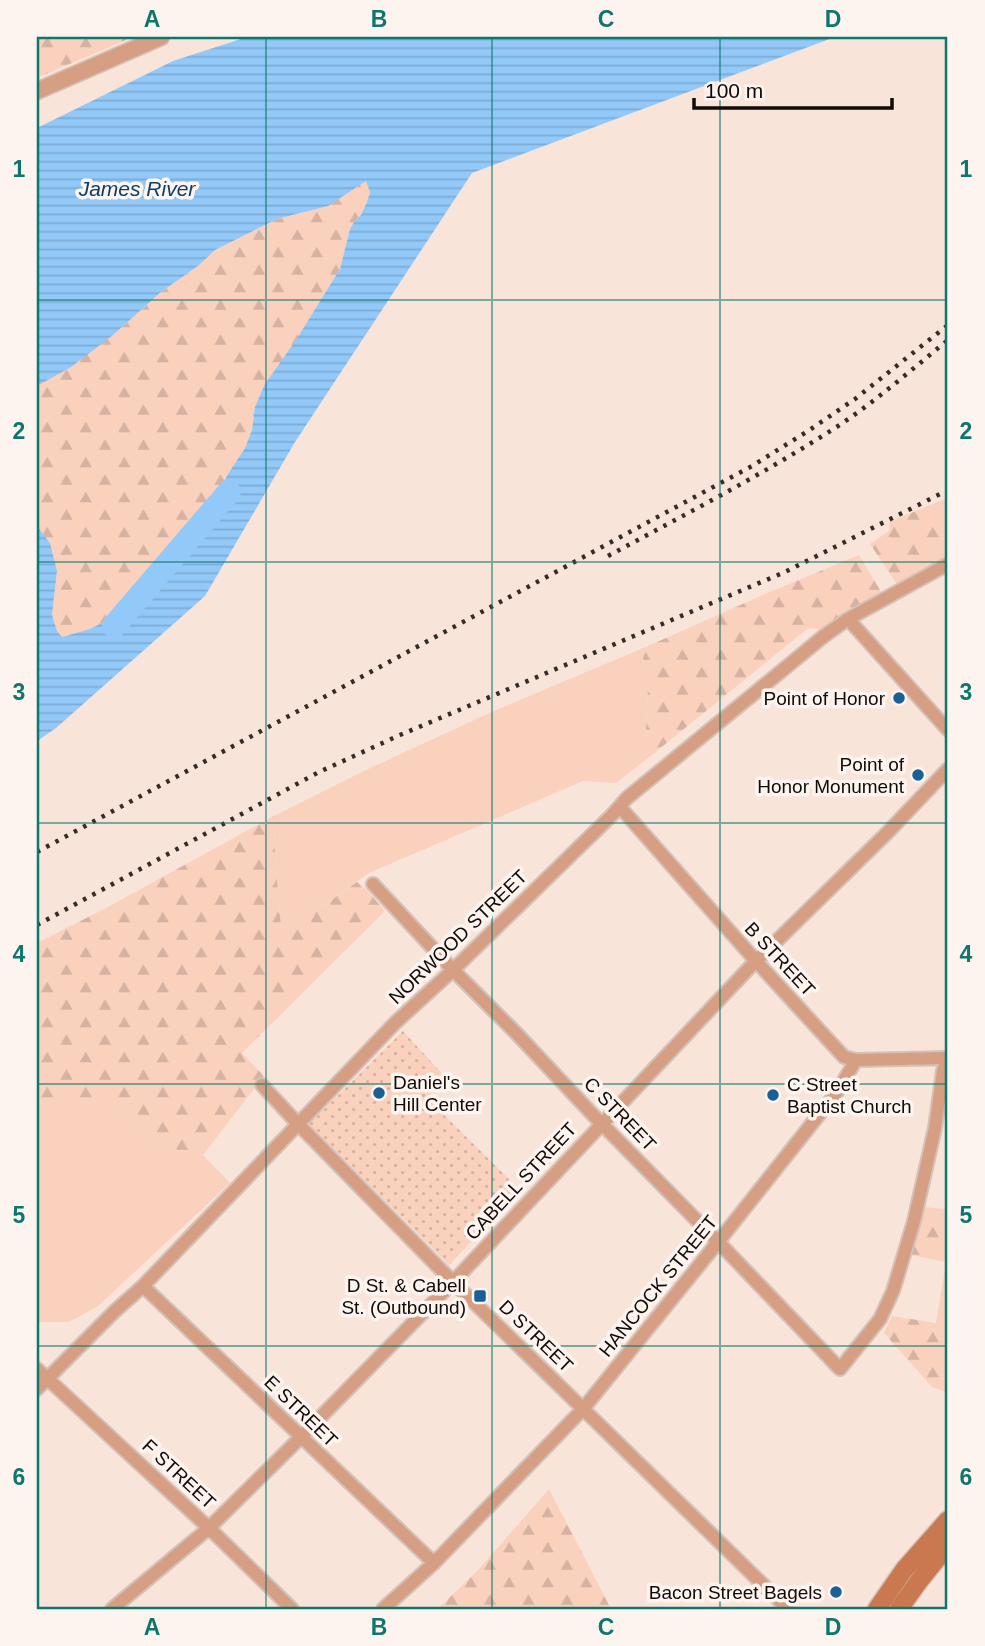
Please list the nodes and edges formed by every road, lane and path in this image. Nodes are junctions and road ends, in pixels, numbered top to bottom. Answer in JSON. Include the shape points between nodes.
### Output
{"nodes":[{"id":1,"x":162,"y":37,"type":"edge"},
{"id":2,"x":37,"y":91,"type":"edge"},
{"id":3,"x":948,"y":564,"type":"edge"},
{"id":4,"x":848,"y":619,"type":"junction"},
{"id":5,"x":948,"y":730,"type":"edge"},
{"id":6,"x":948,"y":769,"type":"edge"},
{"id":7,"x":620,"y":807,"type":"junction"},
{"id":8,"x":373,"y":884,"type":"dead end"},
{"id":9,"x":755,"y":961,"type":"junction"},
{"id":10,"x":453,"y":970,"type":"junction"},
{"id":11,"x":948,"y":1058,"type":"edge"},
{"id":12,"x":856,"y":1060,"type":"junction"},
{"id":13,"x":262,"y":1085,"type":"dead end"},
{"id":14,"x":298,"y":1124,"type":"junction"},
{"id":15,"x":602,"y":1124,"type":"junction"},
{"id":16,"x":718,"y":1242,"type":"junction"},
{"id":17,"x":453,"y":1282,"type":"junction"},
{"id":18,"x":143,"y":1286,"type":"junction"},
{"id":19,"x":37,"y":1369,"type":"edge"},
{"id":20,"x":48,"y":1380,"type":"junction"},
{"id":21,"x":37,"y":1389,"type":"edge"},
{"id":22,"x":583,"y":1409,"type":"junction"},
{"id":23,"x":300,"y":1438,"type":"junction"},
{"id":24,"x":948,"y":1520,"type":"edge"},
{"id":25,"x":209,"y":1528,"type":"junction"},
{"id":26,"x":948,"y":1545,"type":"edge"},
{"id":27,"x":433,"y":1563,"type":"junction"},
{"id":28,"x":912,"y":1576,"type":"junction"},
{"id":29,"x":783,"y":1605,"type":"edge"},
{"id":30,"x":112,"y":1609,"type":"edge"},
{"id":31,"x":292,"y":1609,"type":"edge"},
{"id":32,"x":383,"y":1609,"type":"edge"},
{"id":33,"x":877,"y":1609,"type":"edge"},
{"id":34,"x":899,"y":1609,"type":"edge"}],
"edges":[{"from":1,"to":2,"type":"street"},
{"from":3,"to":4,"type":"street","name":"NORWOOD STREET"},
{"from":4,"to":5,"type":"street"},
{"from":4,"to":7,"type":"street","name":"NORWOOD STREET"},
{"from":6,"to":9,"type":"street","name":"CABELL STREET"},
{"from":7,"to":9,"type":"street","name":"B STREET"},
{"from":7,"to":10,"type":"street","name":"NORWOOD STREET"},
{"from":8,"to":10,"type":"street","name":"C STREET"},
{"from":9,"to":12,"type":"street","name":"B STREET","via":[[844,1057]]},
{"from":9,"to":15,"type":"street","name":"CABELL STREET"},
{"from":10,"to":14,"type":"street","name":"NORWOOD STREET"},
{"from":10,"to":15,"type":"street","name":"C STREET"},
{"from":11,"to":12,"type":"street"},
{"from":11,"to":16,"type":"street","name":"C STREET","via":[[914,1221],[893,1292],[880,1319],[840,1369]]},
{"from":12,"to":16,"type":"street","name":"HANCOCK STREET"},
{"from":13,"to":14,"type":"street","name":"D STREET"},
{"from":14,"to":17,"type":"street","name":"D STREET"},
{"from":14,"to":18,"type":"street","name":"NORWOOD STREET"},
{"from":15,"to":16,"type":"street","name":"C STREET"},
{"from":15,"to":17,"type":"street","name":"CABELL STREET"},
{"from":16,"to":22,"type":"street","name":"HANCOCK STREET"},
{"from":17,"to":22,"type":"street","name":"D STREET"},
{"from":17,"to":23,"type":"street","name":"CABELL STREET"},
{"from":18,"to":20,"type":"street","name":"NORWOOD STREET"},
{"from":18,"to":23,"type":"street","name":"E STREET"},
{"from":19,"to":20,"type":"street","name":"F STREET"},
{"from":20,"to":21,"type":"street","name":"NORWOOD STREET"},
{"from":20,"to":25,"type":"street","name":"F STREET"},
{"from":22,"to":27,"type":"street","name":"HANCOCK STREET"},
{"from":22,"to":29,"type":"street","name":"D STREET"},
{"from":23,"to":25,"type":"street","name":"CABELL STREET"},
{"from":23,"to":27,"type":"street","name":"E STREET"},
{"from":24,"to":28,"type":"main road"},
{"from":25,"to":30,"type":"street","name":"CABELL STREET"},
{"from":25,"to":31,"type":"street","name":"F STREET"},
{"from":26,"to":28,"type":"main road"},
{"from":27,"to":32,"type":"street","name":"HANCOCK STREET"},
{"from":28,"to":33,"type":"main road"},
{"from":28,"to":34,"type":"main road"}]}
